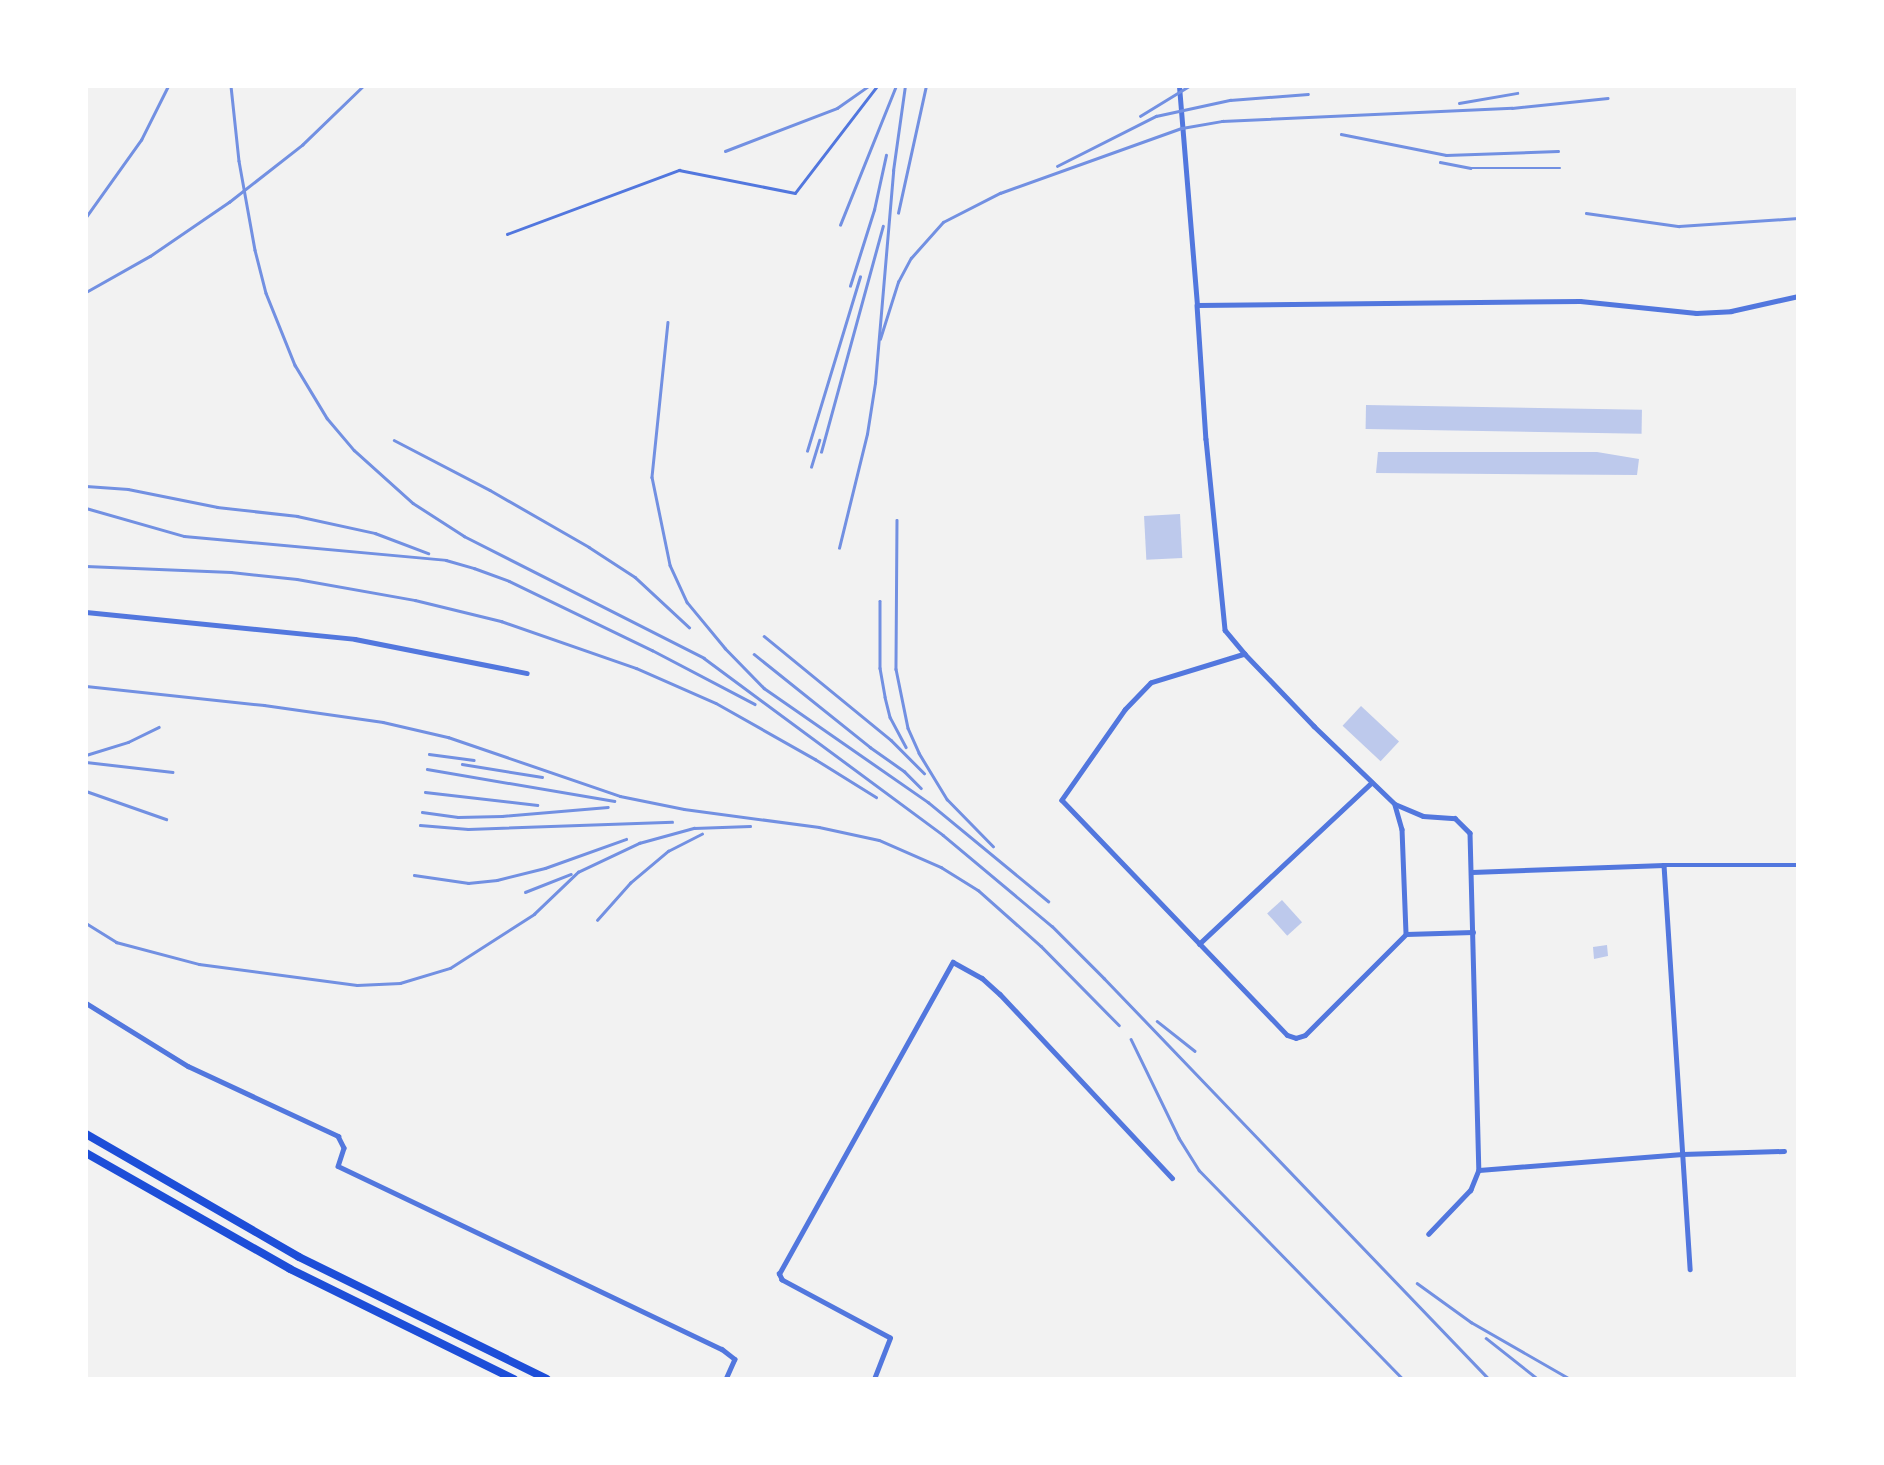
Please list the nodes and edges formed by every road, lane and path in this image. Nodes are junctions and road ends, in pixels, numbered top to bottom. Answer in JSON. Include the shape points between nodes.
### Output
{"nodes":[{"id":1,"x":877,"y":86,"type":"edge"},
{"id":2,"x":1179,"y":86,"type":"edge"},
{"id":3,"x":506,"y":234,"type":"dead end"},
{"id":4,"x":1798,"y":296,"type":"edge"},
{"id":5,"x":1197,"y":304,"type":"junction"},
{"id":6,"x":86,"y":612,"type":"edge"},
{"id":7,"x":1245,"y":654,"type":"junction"},
{"id":8,"x":527,"y":673,"type":"dead end"},
{"id":9,"x":1371,"y":783,"type":"junction"},
{"id":10,"x":1395,"y":804,"type":"junction"},
{"id":11,"x":1664,"y":865,"type":"junction"},
{"id":12,"x":1798,"y":865,"type":"edge"},
{"id":13,"x":1472,"y":872,"type":"junction"},
{"id":14,"x":1473,"y":932,"type":"junction"},
{"id":15,"x":1406,"y":934,"type":"junction"},
{"id":16,"x":1199,"y":944,"type":"junction"},
{"id":17,"x":86,"y":1003,"type":"edge"},
{"id":18,"x":86,"y":1134,"type":"edge"},
{"id":19,"x":1784,"y":1151,"type":"dead end"},
{"id":20,"x":86,"y":1153,"type":"edge"},
{"id":21,"x":1682,"y":1154,"type":"junction"},
{"id":22,"x":1479,"y":1170,"type":"junction"},
{"id":23,"x":1172,"y":1178,"type":"dead end"},
{"id":24,"x":1430,"y":1234,"type":"dead end"},
{"id":25,"x":1690,"y":1269,"type":"dead end"},
{"id":26,"x":514,"y":1379,"type":"edge"},
{"id":27,"x":547,"y":1379,"type":"edge"},
{"id":28,"x":726,"y":1379,"type":"edge"},
{"id":29,"x":874,"y":1379,"type":"edge"}],
"edges":[{"from":1,"to":3,"type":"lane","via":[[795,193],[679,170]]},
{"from":2,"to":5,"type":"street"},
{"from":4,"to":5,"type":"street","via":[[1731,311],[1696,313],[1580,300]]},
{"from":5,"to":7,"type":"street","via":[[1226,629]]},
{"from":6,"to":8,"type":"street","via":[[355,639]]},
{"from":7,"to":9,"type":"street"},
{"from":7,"to":16,"type":"street","via":[[1151,683],[1125,710],[1062,800]]},
{"from":9,"to":10,"type":"street"},
{"from":9,"to":16,"type":"street"},
{"from":10,"to":13,"type":"street","via":[[1423,816],[1455,818],[1466,827]]},
{"from":10,"to":15,"type":"street","via":[[1402,829]]},
{"from":11,"to":12,"type":"street"},
{"from":11,"to":13,"type":"street"},
{"from":11,"to":21,"type":"street"},
{"from":13,"to":14,"type":"street"},
{"from":14,"to":15,"type":"street"},
{"from":14,"to":22,"type":"street"},
{"from":15,"to":16,"type":"street","via":[[1305,1035],[1296,1038],[1287,1035]]},
{"from":17,"to":28,"type":"street","via":[[188,1066],[338,1136],[344,1148],[338,1166],[722,1349],[735,1359]]},
{"from":18,"to":27,"type":"highway","via":[[299,1257]]},
{"from":19,"to":21,"type":"street"},
{"from":20,"to":26,"type":"highway","via":[[290,1269]]},
{"from":21,"to":22,"type":"street"},
{"from":21,"to":25,"type":"street"},
{"from":22,"to":24,"type":"street","via":[[1471,1190]]},
{"from":23,"to":29,"type":"street","via":[[1000,994],[953,962],[779,1274],[782,1280],[890,1338]]}]}
